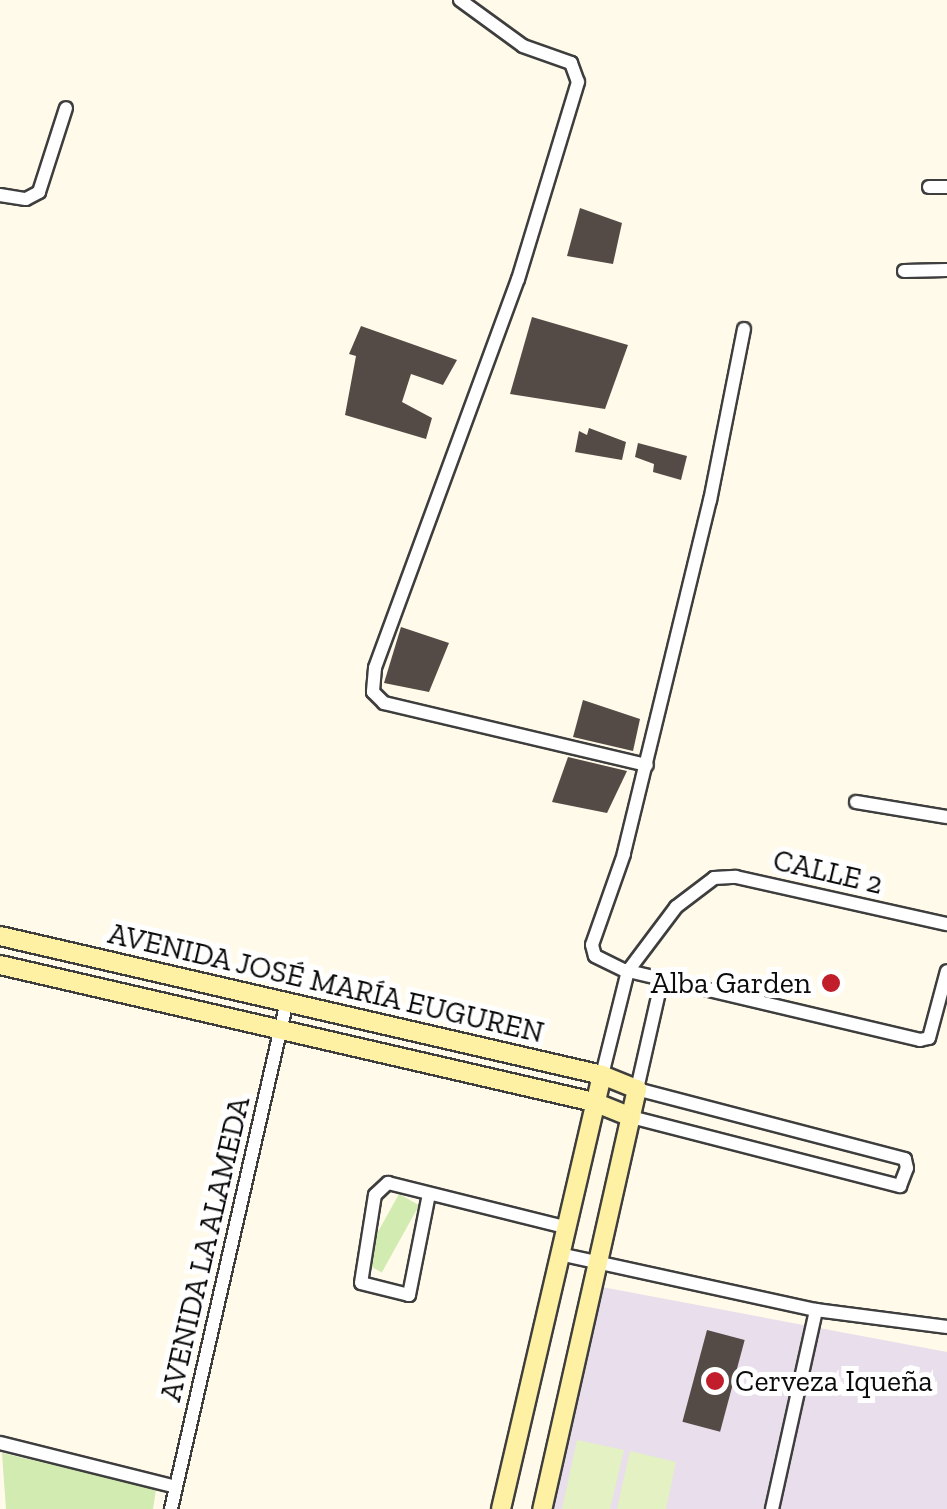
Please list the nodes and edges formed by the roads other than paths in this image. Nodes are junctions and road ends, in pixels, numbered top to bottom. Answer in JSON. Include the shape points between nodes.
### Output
{"nodes":[{"id":1,"x":460,"y":0,"type":"edge"},
{"id":2,"x":66,"y":108,"type":"dead end"},
{"id":3,"x":947,"y":186,"type":"edge"},
{"id":4,"x":929,"y":187,"type":"dead end"},
{"id":5,"x":0,"y":195,"type":"edge"},
{"id":6,"x":947,"y":270,"type":"edge"},
{"id":7,"x":904,"y":271,"type":"dead end"},
{"id":8,"x":744,"y":328,"type":"dead end"},
{"id":9,"x":646,"y":765,"type":"junction"},
{"id":10,"x":856,"y":802,"type":"dead end"},
{"id":11,"x":947,"y":816,"type":"edge"},
{"id":12,"x":947,"y":924,"type":"edge"},
{"id":13,"x":0,"y":936,"type":"edge"},
{"id":14,"x":0,"y":965,"type":"edge"},
{"id":15,"x":628,"y":970,"type":"junction"},
{"id":16,"x":947,"y":971,"type":"edge"},
{"id":17,"x":662,"y":978,"type":"junction"},
{"id":18,"x":287,"y":1001,"type":"junction"},
{"id":19,"x":282,"y":1029,"type":"junction"},
{"id":20,"x":602,"y":1076,"type":"junction"},
{"id":21,"x":638,"y":1090,"type":"junction"},
{"id":22,"x":594,"y":1102,"type":"junction"},
{"id":23,"x":631,"y":1116,"type":"junction"},
{"id":24,"x":768,"y":1123,"type":"junction"},
{"id":25,"x":761,"y":1150,"type":"junction"},
{"id":26,"x":429,"y":1194,"type":"junction"},
{"id":27,"x":565,"y":1227,"type":"junction"},
{"id":28,"x":559,"y":1254,"type":"junction"},
{"id":29,"x":600,"y":1263,"type":"junction"},
{"id":30,"x":816,"y":1310,"type":"junction"},
{"id":31,"x":947,"y":1327,"type":"edge"},
{"id":32,"x":0,"y":1443,"type":"edge"},
{"id":33,"x":176,"y":1488,"type":"junction"},
{"id":34,"x":172,"y":1509,"type":"edge"},
{"id":35,"x":501,"y":1509,"type":"edge"},
{"id":36,"x":542,"y":1509,"type":"edge"},
{"id":37,"x":772,"y":1509,"type":"edge"}],
"edges":[{"from":1,"to":9,"type":"street","via":[[523,46],[572,63],[578,82],[518,279],[375,668],[372,692],[384,703]]},
{"from":2,"to":5,"type":"street","via":[[49,179],[26,200]]},
{"from":3,"to":4,"type":"street"},
{"from":6,"to":7,"type":"street"},
{"from":8,"to":9,"type":"street"},
{"from":9,"to":15,"type":"street","via":[[592,945],[599,960]]},
{"from":10,"to":11,"type":"street"},
{"from":12,"to":15,"type":"street","name":"CALLE 2","via":[[736,877],[700,886]]},
{"from":13,"to":18,"type":"street","name":"AVENIDA JOSÉ MARÍA EUGUREN"},
{"from":14,"to":19,"type":"street","name":"AVENIDA JOSÉ MARÍA EUGUREN"},
{"from":15,"to":17,"type":"street"},
{"from":15,"to":20,"type":"street"},
{"from":16,"to":17,"type":"street","via":[[929,1038]]},
{"from":17,"to":21,"type":"street"},
{"from":18,"to":19,"type":"street","name":"AVENIDA LA ALAMEDA"},
{"from":18,"to":20,"type":"street","name":"AVENIDA JOSÉ MARÍA EUGUREN"},
{"from":19,"to":22,"type":"street","name":"AVENIDA JOSÉ MARÍA EUGUREN"},
{"from":19,"to":33,"type":"street","name":"AVENIDA LA ALAMEDA"},
{"from":20,"to":21,"type":"street","name":"AVENIDA JOSÉ MARÍA EUGUREN"},
{"from":20,"to":22,"type":"street"},
{"from":21,"to":23,"type":"street"},
{"from":21,"to":24,"type":"street"},
{"from":22,"to":23,"type":"street","name":"AVENIDA JOSÉ MARÍA EUGUREN"},
{"from":22,"to":27,"type":"street"},
{"from":23,"to":25,"type":"street"},
{"from":23,"to":29,"type":"street"},
{"from":24,"to":25,"type":"street"},
{"from":24,"to":25,"type":"street","via":[[906,1160],[908,1168],[900,1186]]},
{"from":26,"to":26,"type":"street","via":[[388,1184],[375,1195],[361,1283],[410,1295]]},
{"from":26,"to":27,"type":"street"},
{"from":27,"to":28,"type":"street"},
{"from":28,"to":29,"type":"street"},
{"from":28,"to":35,"type":"street"},
{"from":29,"to":30,"type":"street"},
{"from":29,"to":36,"type":"street"},
{"from":30,"to":31,"type":"street"},
{"from":30,"to":37,"type":"street"},
{"from":32,"to":33,"type":"street"},
{"from":33,"to":34,"type":"street","name":"AVENIDA LA ALAMEDA"}]}
